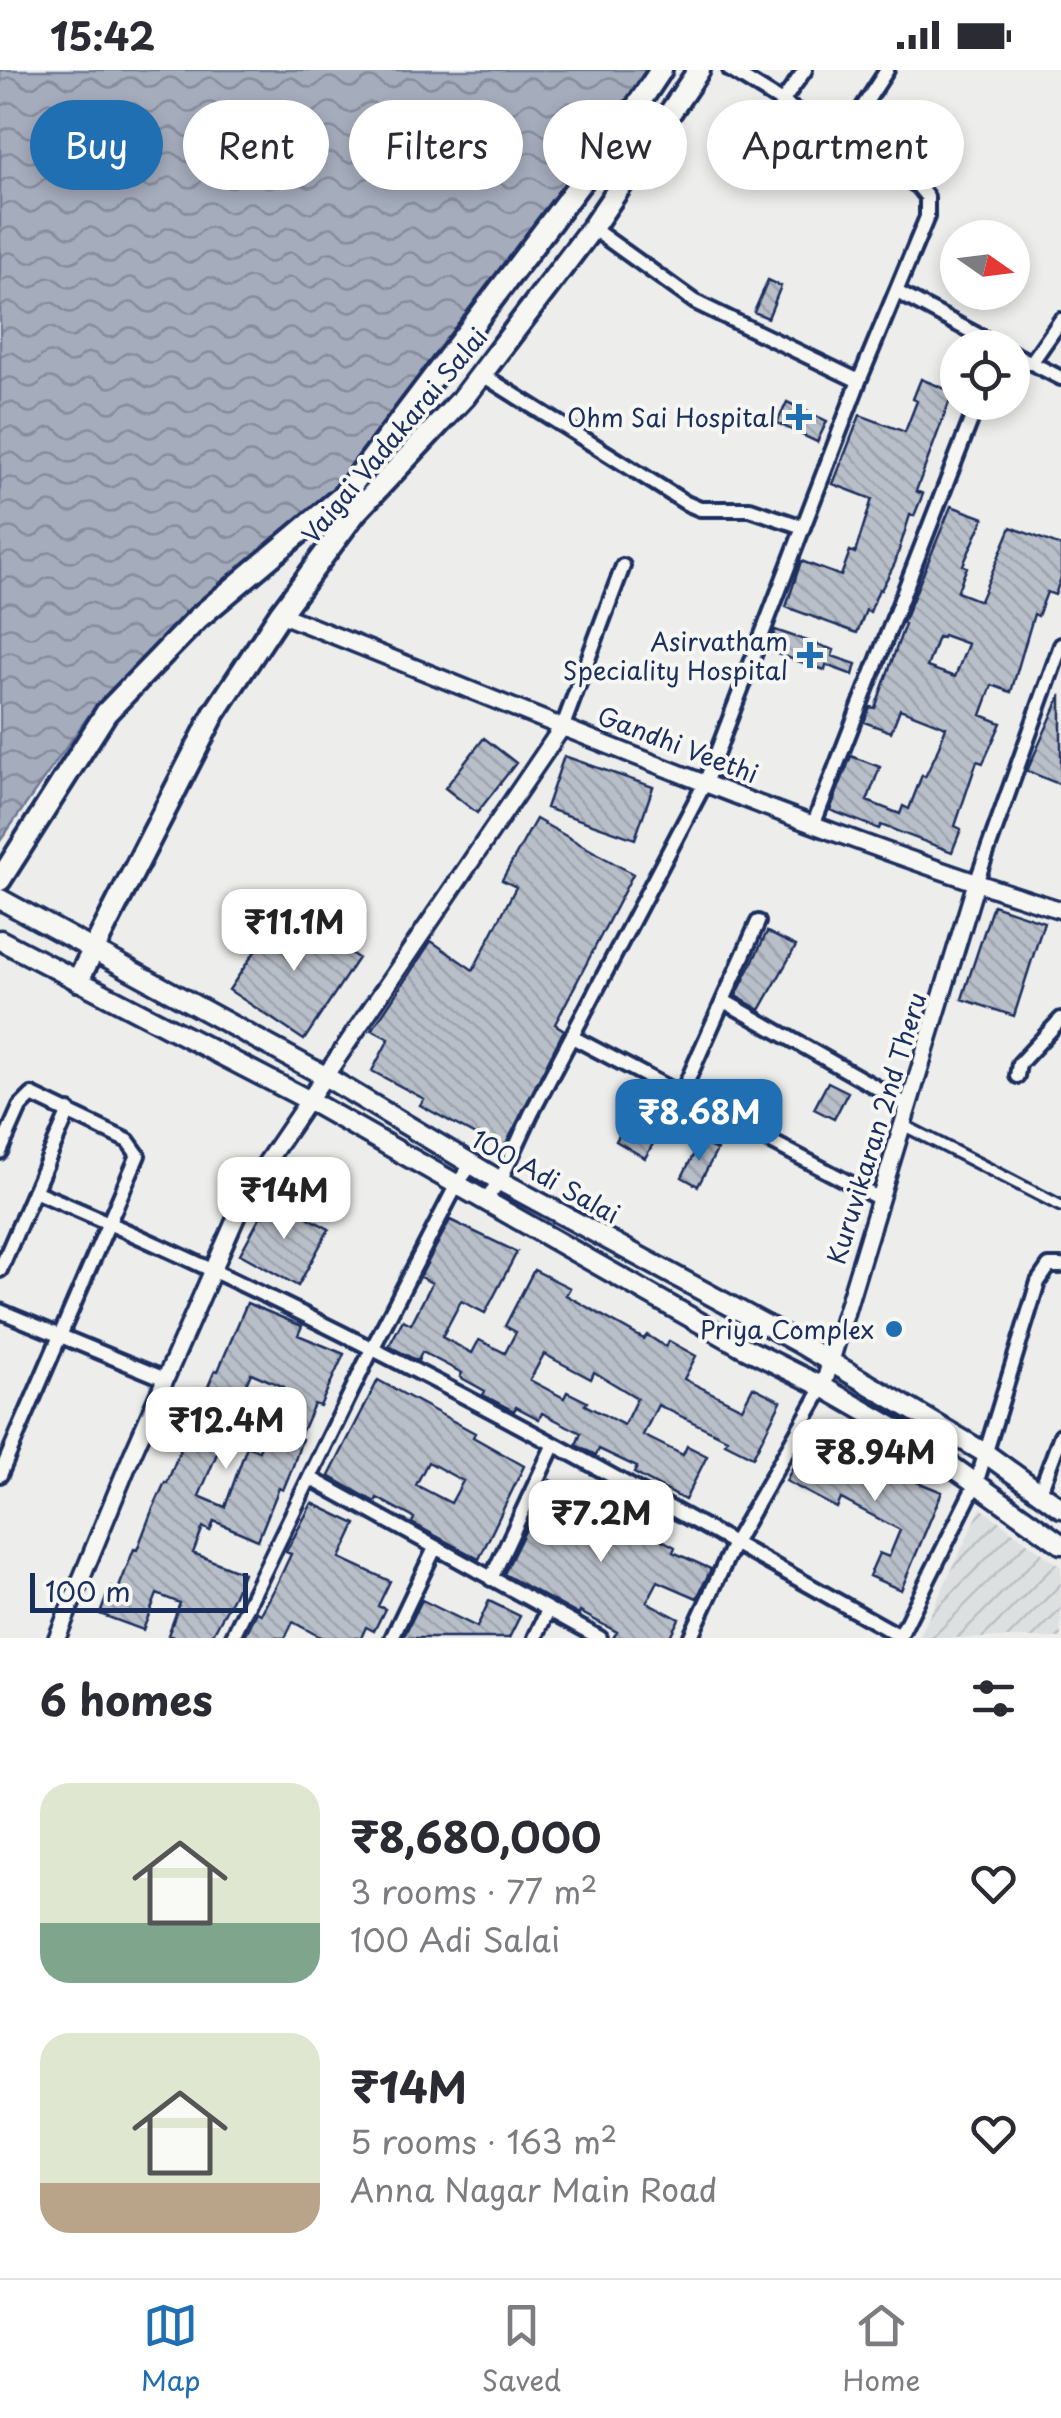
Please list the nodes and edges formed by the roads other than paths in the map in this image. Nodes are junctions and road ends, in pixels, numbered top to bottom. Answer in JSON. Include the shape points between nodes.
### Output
{"nodes":[{"id":1,"x":662,"y":70,"type":"edge"},
{"id":2,"x":699,"y":70,"type":"edge"},
{"id":3,"x":730,"y":70,"type":"edge"},
{"id":4,"x":805,"y":70,"type":"edge"},
{"id":5,"x":887,"y":70,"type":"edge"},
{"id":6,"x":779,"y":100,"type":"edge"},
{"id":7,"x":783,"y":100,"type":"edge"},
{"id":8,"x":867,"y":100,"type":"edge"},
{"id":9,"x":921,"y":190,"type":"edge"},
{"id":10,"x":592,"y":228,"type":"junction"},
{"id":11,"x":897,"y":292,"type":"junction"},
{"id":12,"x":1061,"y":320,"type":"edge"},
{"id":13,"x":968,"y":330,"type":"edge"},
{"id":14,"x":1032,"y":363,"type":"joint"},
{"id":15,"x":481,"y":374,"type":"junction"},
{"id":16,"x":1061,"y":378,"type":"edge"},
{"id":17,"x":859,"y":381,"type":"junction"},
{"id":18,"x":971,"y":420,"type":"edge"},
{"id":19,"x":803,"y":527,"type":"junction"},
{"id":20,"x":624,"y":566,"type":"dead end"},
{"id":21,"x":280,"y":614,"type":"junction"},
{"id":22,"x":1061,"y":645,"type":"edge"},
{"id":23,"x":563,"y":726,"type":"junction"},
{"id":24,"x":706,"y":782,"type":"junction"},
{"id":25,"x":814,"y":823,"type":"junction"},
{"id":26,"x":0,"y":880,"type":"edge"},
{"id":27,"x":976,"y":884,"type":"junction"},
{"id":28,"x":0,"y":899,"type":"edge"},
{"id":29,"x":1061,"y":910,"type":"edge"},
{"id":30,"x":758,"y":922,"type":"dead end"},
{"id":31,"x":0,"y":940,"type":"edge"},
{"id":32,"x":94,"y":951,"type":"junction"},
{"id":33,"x":78,"y":980,"type":"junction"},
{"id":34,"x":724,"y":1001,"type":"junction"},
{"id":35,"x":1061,"y":1020,"type":"edge"},
{"id":36,"x":574,"y":1038,"type":"junction"},
{"id":37,"x":323,"y":1075,"type":"junction"},
{"id":38,"x":1017,"y":1076,"type":"dead end"},
{"id":39,"x":682,"y":1093,"type":"junction"},
{"id":40,"x":310,"y":1101,"type":"junction"},
{"id":41,"x":908,"y":1106,"type":"junction"},
{"id":42,"x":69,"y":1111,"type":"junction"},
{"id":43,"x":903,"y":1126,"type":"junction"},
{"id":44,"x":0,"y":1152,"type":"edge"},
{"id":45,"x":472,"y":1164,"type":"junction"},
{"id":46,"x":500,"y":1181,"type":"junction"},
{"id":47,"x":458,"y":1184,"type":"junction"},
{"id":48,"x":34,"y":1192,"type":"junction"},
{"id":49,"x":880,"y":1199,"type":"junction"},
{"id":50,"x":485,"y":1200,"type":"junction"},
{"id":51,"x":1061,"y":1206,"type":"edge"},
{"id":52,"x":110,"y":1223,"type":"junction"},
{"id":53,"x":1061,"y":1266,"type":"edge"},
{"id":54,"x":214,"y":1268,"type":"junction"},
{"id":55,"x":0,"y":1270,"type":"edge"},
{"id":56,"x":0,"y":1311,"type":"edge"},
{"id":57,"x":62,"y":1336,"type":"junction"},
{"id":58,"x":372,"y":1349,"type":"junction"},
{"id":59,"x":831,"y":1362,"type":"junction"},
{"id":60,"x":166,"y":1379,"type":"junction"},
{"id":61,"x":823,"y":1388,"type":"junction"},
{"id":62,"x":1061,"y":1436,"type":"edge"},
{"id":63,"x":553,"y":1446,"type":"junction"},
{"id":64,"x":985,"y":1453,"type":"junction"},
{"id":65,"x":0,"y":1475,"type":"edge"},
{"id":66,"x":310,"y":1478,"type":"junction"},
{"id":67,"x":976,"y":1481,"type":"junction"},
{"id":68,"x":1040,"y":1492,"type":"junction"},
{"id":69,"x":1061,"y":1508,"type":"edge"},
{"id":70,"x":734,"y":1543,"type":"junction"},
{"id":71,"x":1061,"y":1544,"type":"edge"},
{"id":72,"x":435,"y":1548,"type":"junction"},
{"id":73,"x":491,"y":1578,"type":"junction"},
{"id":74,"x":548,"y":1610,"type":"junction"},
{"id":75,"x":900,"y":1637,"type":"edge"},
{"id":76,"x":57,"y":1638,"type":"edge"},
{"id":77,"x":232,"y":1638,"type":"edge"},
{"id":78,"x":392,"y":1638,"type":"edge"},
{"id":79,"x":534,"y":1638,"type":"edge"},
{"id":80,"x":600,"y":1638,"type":"edge"},
{"id":81,"x":690,"y":1638,"type":"edge"}],
"edges":[{"from":1,"to":26,"type":"main road","name":"Vaigai Vadakarai Salai","via":[[344,495],[198,618],[106,713]]},
{"from":2,"to":10,"type":"main road","name":"Vaigai Vadakarai Salai"},
{"from":3,"to":6,"type":"street"},
{"from":4,"to":7,"type":"street"},
{"from":5,"to":8,"type":"street"},
{"from":9,"to":11,"type":"street","via":[[926,217]]},
{"from":10,"to":15,"type":"main road","name":"Vaigai Vadakarai Salai"},
{"from":10,"to":17,"type":"street","via":[[695,302]]},
{"from":11,"to":13,"type":"street"},
{"from":11,"to":17,"type":"street"},
{"from":12,"to":14,"type":"street"},
{"from":14,"to":16,"type":"street"},
{"from":15,"to":19,"type":"street","via":[[686,504],[750,509]]},
{"from":15,"to":21,"type":"main road","name":"Vaigai Vadakarai Salai","via":[[355,513]]},
{"from":17,"to":19,"type":"street"},
{"from":18,"to":25,"type":"street"},
{"from":19,"to":24,"type":"street"},
{"from":20,"to":23,"type":"street"},
{"from":21,"to":23,"type":"street","name":"Gandhi Veethi"},
{"from":21,"to":32,"type":"main road","name":"Vaigai Vadakarai Salai","via":[[214,714]]},
{"from":22,"to":27,"type":"street"},
{"from":23,"to":24,"type":"street","name":"Gandhi Veethi"},
{"from":23,"to":37,"type":"street"},
{"from":24,"to":25,"type":"street","name":"Gandhi Veethi"},
{"from":24,"to":36,"type":"street"},
{"from":25,"to":27,"type":"street","name":"Gandhi Veethi"},
{"from":27,"to":29,"type":"street","name":"Gandhi Veethi"},
{"from":27,"to":41,"type":"street","name":"Kuruvikaran 2nd Theru"},
{"from":28,"to":32,"type":"main road","name":"100 Adi Salai"},
{"from":30,"to":34,"type":"street"},
{"from":31,"to":33,"type":"main road","name":"100 Adi Salai"},
{"from":32,"to":33,"type":"main road","name":"Vaigai Vadakarai Salai"},
{"from":32,"to":37,"type":"main road","name":"100 Adi Salai"},
{"from":33,"to":40,"type":"main road","name":"100 Adi Salai"},
{"from":34,"to":39,"type":"street"},
{"from":34,"to":41,"type":"street"},
{"from":35,"to":38,"type":"street","via":[[1020,1064]]},
{"from":36,"to":39,"type":"street"},
{"from":36,"to":46,"type":"street"},
{"from":37,"to":40,"type":"street"},
{"from":37,"to":45,"type":"main road","name":"100 Adi Salai"},
{"from":39,"to":49,"type":"street"},
{"from":40,"to":47,"type":"main road","name":"100 Adi Salai"},
{"from":40,"to":54,"type":"street","via":[[249,1188]]},
{"from":41,"to":43,"type":"street","name":"Kuruvikaran 2nd Theru"},
{"from":42,"to":44,"type":"street","via":[[32,1095],[25,1099]]},
{"from":42,"to":48,"type":"street"},
{"from":42,"to":52,"type":"street","via":[[128,1141],[138,1155]]},
{"from":43,"to":49,"type":"street","name":"Kuruvikaran 2nd Theru"},
{"from":43,"to":51,"type":"street"},
{"from":45,"to":46,"type":"main road","name":"100 Adi Salai"},
{"from":45,"to":47,"type":"street"},
{"from":46,"to":50,"type":"street"},
{"from":46,"to":59,"type":"main road","name":"100 Adi Salai"},
{"from":47,"to":50,"type":"main road","name":"100 Adi Salai"},
{"from":47,"to":58,"type":"street"},
{"from":48,"to":52,"type":"street"},
{"from":48,"to":55,"type":"street"},
{"from":49,"to":59,"type":"street","name":"Kuruvikaran 2nd Theru"},
{"from":50,"to":61,"type":"main road","name":"100 Adi Salai"},
{"from":52,"to":54,"type":"street"},
{"from":52,"to":57,"type":"street"},
{"from":53,"to":64,"type":"street","via":[[1049,1266],[1038,1282]]},
{"from":54,"to":58,"type":"street"},
{"from":54,"to":60,"type":"street"},
{"from":56,"to":57,"type":"street"},
{"from":57,"to":60,"type":"street"},
{"from":57,"to":65,"type":"street"},
{"from":58,"to":63,"type":"street"},
{"from":58,"to":66,"type":"street"},
{"from":59,"to":61,"type":"street","name":"Kuruvikaran 2nd Theru"},
{"from":59,"to":64,"type":"main road","name":"100 Adi Salai"},
{"from":60,"to":76,"type":"street"},
{"from":61,"to":67,"type":"main road","name":"100 Adi Salai"},
{"from":61,"to":70,"type":"street"},
{"from":62,"to":68,"type":"street"},
{"from":63,"to":70,"type":"street"},
{"from":63,"to":73,"type":"street"},
{"from":64,"to":67,"type":"street"},
{"from":64,"to":68,"type":"main road","name":"100 Adi Salai"},
{"from":66,"to":72,"type":"street"},
{"from":66,"to":77,"type":"street"},
{"from":67,"to":71,"type":"main road","name":"100 Adi Salai"},
{"from":67,"to":75,"type":"street"},
{"from":68,"to":69,"type":"main road","name":"100 Adi Salai"},
{"from":70,"to":75,"type":"street"},
{"from":70,"to":81,"type":"street"},
{"from":72,"to":73,"type":"street"},
{"from":72,"to":78,"type":"street"},
{"from":73,"to":74,"type":"street"},
{"from":74,"to":79,"type":"street"},
{"from":74,"to":80,"type":"street"}]}
